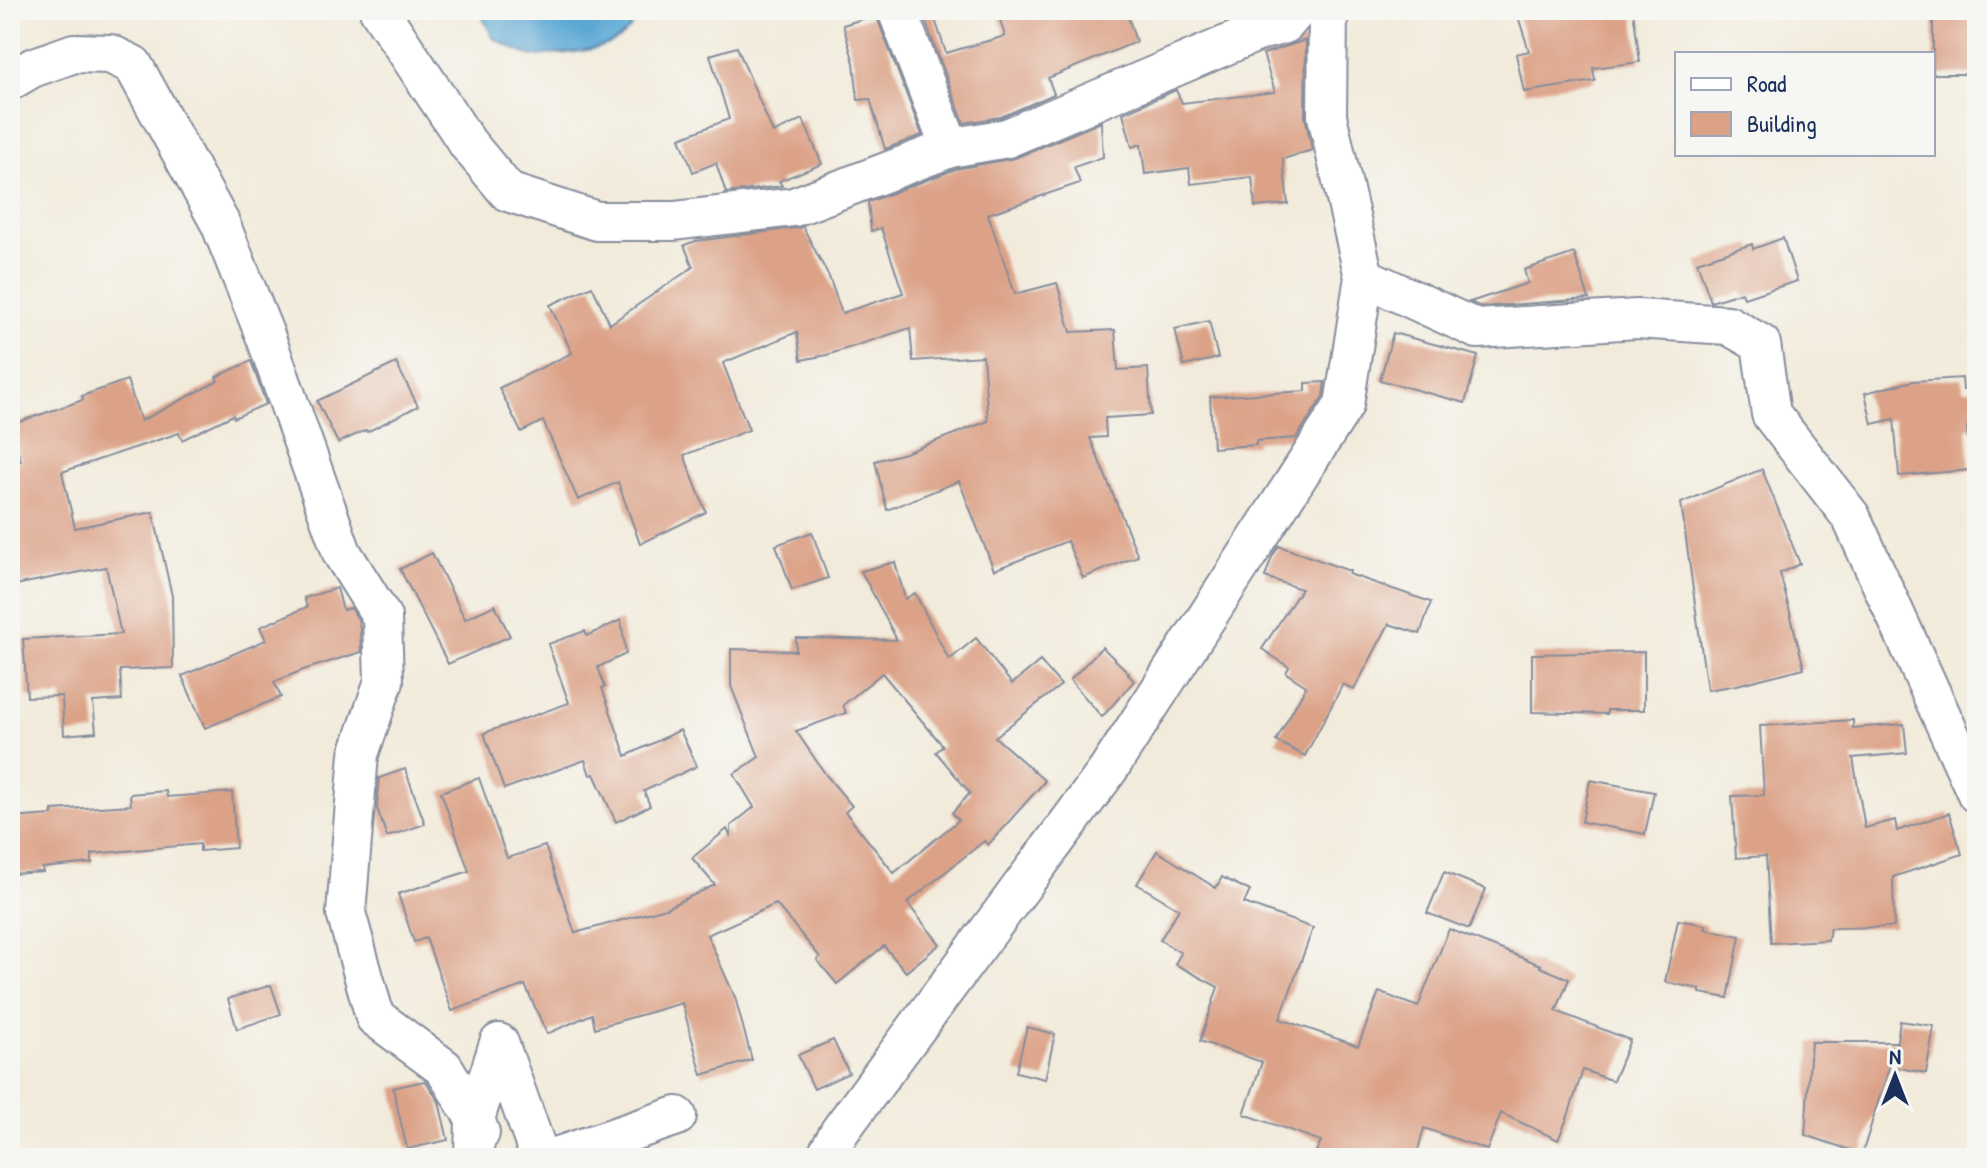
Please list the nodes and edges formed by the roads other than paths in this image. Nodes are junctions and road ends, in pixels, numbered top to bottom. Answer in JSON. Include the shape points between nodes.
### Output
{"nodes":[{"id":1,"x":379,"y":10,"type":"edge"},
{"id":2,"x":897,"y":10,"type":"edge"},
{"id":3,"x":1297,"y":10,"type":"edge"},
{"id":4,"x":1328,"y":10,"type":"edge"},
{"id":5,"x":10,"y":81,"type":"edge"},
{"id":6,"x":950,"y":148,"type":"junction"},
{"id":7,"x":1364,"y":277,"type":"junction"},
{"id":8,"x":1977,"y":794,"type":"edge"},
{"id":9,"x":677,"y":1116,"type":"dead end"},
{"id":10,"x":475,"y":1119,"type":"junction"},
{"id":11,"x":474,"y":1158,"type":"edge"},
{"id":12,"x":487,"y":1158,"type":"edge"},
{"id":13,"x":540,"y":1158,"type":"edge"},
{"id":14,"x":553,"y":1158,"type":"edge"},
{"id":15,"x":825,"y":1158,"type":"edge"}],
"edges":[{"from":1,"to":6,"type":"street","via":[[468,144],[508,192],[597,221],[674,221],[794,207]]},
{"from":2,"to":6,"type":"street"},
{"from":3,"to":6,"type":"street","via":[[1285,24],[1007,138]]},
{"from":4,"to":7,"type":"street","via":[[1327,116]]},
{"from":5,"to":10,"type":"street","via":[[74,53],[110,54],[133,65],[220,223],[342,553],[382,617],[384,681],[359,754],[346,913],[375,1017],[444,1068]]},
{"from":7,"to":8,"type":"street","via":[[1477,329],[1637,319],[1728,325],[1761,344],[1771,414],[1851,517]]},
{"from":7,"to":15,"type":"street","via":[[1344,405],[1108,770]]},
{"from":9,"to":14,"type":"street"},
{"from":10,"to":11,"type":"street"},
{"from":10,"to":12,"type":"street"},
{"from":10,"to":13,"type":"street","via":[[499,1043]]}]}
